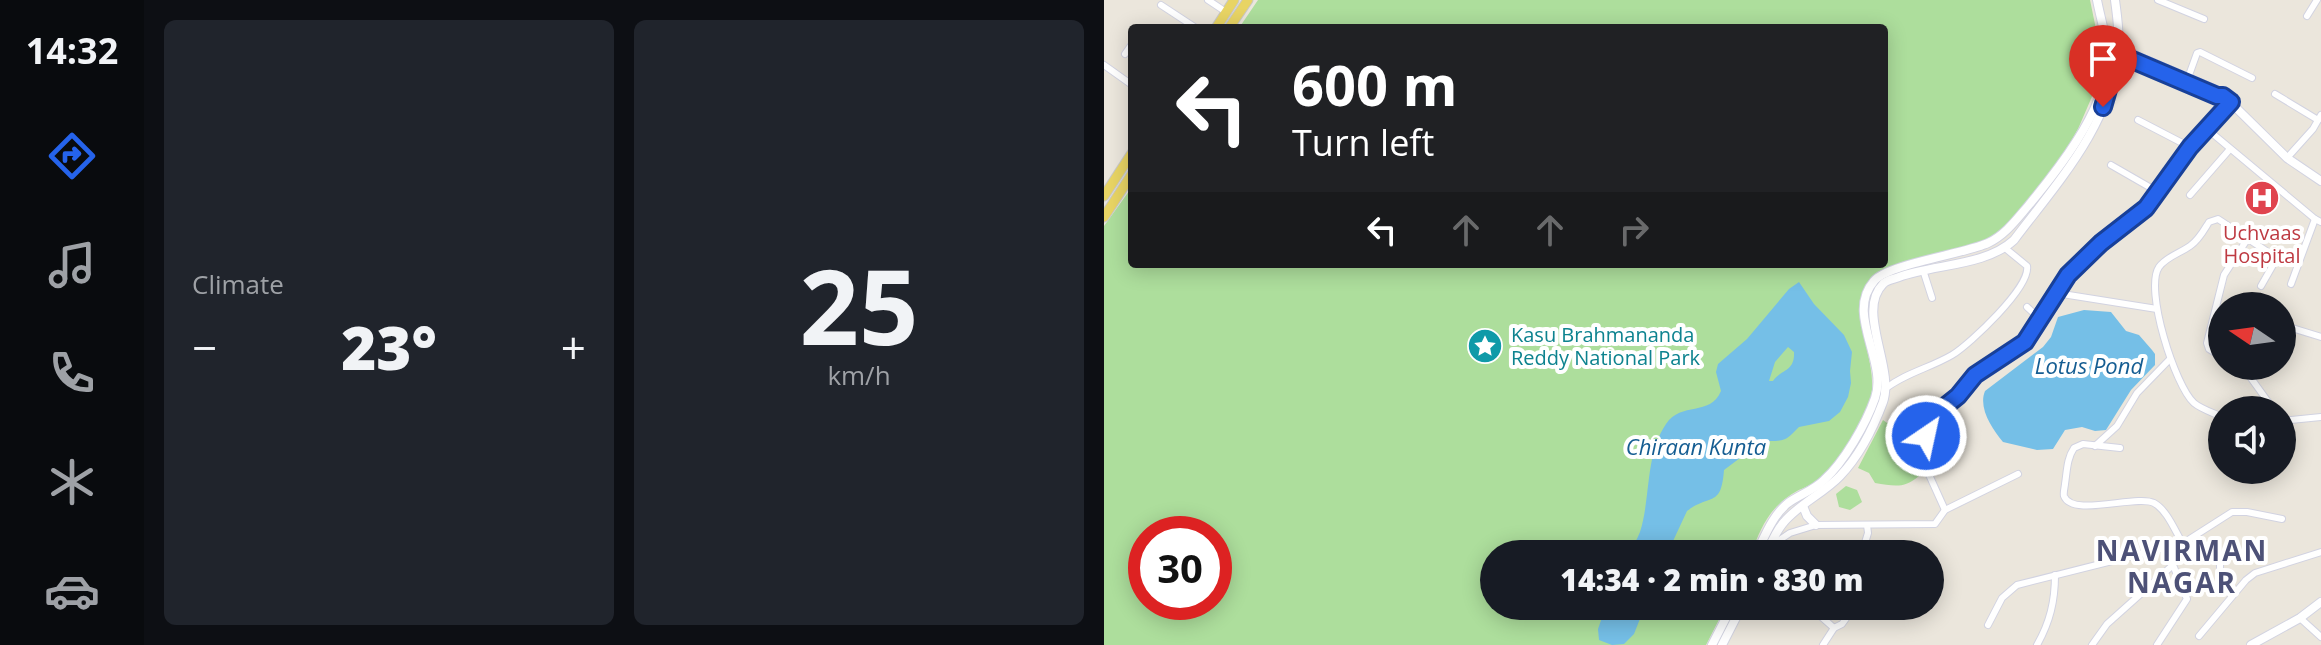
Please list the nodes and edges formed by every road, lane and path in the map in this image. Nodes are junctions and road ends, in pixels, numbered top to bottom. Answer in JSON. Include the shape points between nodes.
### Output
{"nodes":[{"id":1,"x":1208,"y":0,"type":"edge"},
{"id":2,"x":1234,"y":0,"type":"edge"},
{"id":3,"x":1248,"y":0,"type":"edge"},
{"id":4,"x":2097,"y":0,"type":"edge"},
{"id":5,"x":2115,"y":0,"type":"edge"},
{"id":6,"x":2158,"y":0,"type":"edge"},
{"id":7,"x":2317,"y":0,"type":"edge"},
{"id":8,"x":1161,"y":5,"type":"dead end"},
{"id":9,"x":1226,"y":12,"type":"junction"},
{"id":10,"x":2307,"y":16,"type":"dead end"},
{"id":11,"x":2204,"y":19,"type":"dead end"},
{"id":12,"x":1190,"y":24,"type":"edge"},
{"id":13,"x":1218,"y":24,"type":"edge"},
{"id":14,"x":1232,"y":24,"type":"edge"},
{"id":15,"x":2118,"y":44,"type":"junction"},
{"id":16,"x":1128,"y":50,"type":"edge"},
{"id":17,"x":1125,"y":54,"type":"dead end"},
{"id":18,"x":2116,"y":62,"type":"junction"},
{"id":19,"x":1104,"y":65,"type":"edge"},
{"id":20,"x":2188,"y":78,"type":"junction"},
{"id":21,"x":2252,"y":78,"type":"dead end"},
{"id":22,"x":1128,"y":82,"type":"edge"},
{"id":23,"x":2275,"y":94,"type":"dead end"},
{"id":24,"x":2227,"y":99,"type":"junction"},
{"id":25,"x":2099,"y":106,"type":"junction"},
{"id":26,"x":2320,"y":117,"type":"edge"},
{"id":27,"x":2138,"y":120,"type":"dead end"},
{"id":28,"x":2207,"y":129,"type":"junction"},
{"id":29,"x":2316,"y":131,"type":"edge"},
{"id":30,"x":2190,"y":147,"type":"junction"},
{"id":31,"x":2230,"y":149,"type":"junction"},
{"id":32,"x":2287,"y":158,"type":"junction"},
{"id":33,"x":1128,"y":159,"type":"edge"},
{"id":34,"x":2111,"y":165,"type":"dead end"},
{"id":35,"x":1128,"y":180,"type":"edge"},
{"id":36,"x":2321,"y":181,"type":"edge"},
{"id":37,"x":2047,"y":190,"type":"junction"},
{"id":38,"x":2158,"y":192,"type":"junction"},
{"id":39,"x":2190,"y":195,"type":"dead end"},
{"id":40,"x":1104,"y":196,"type":"edge"},
{"id":41,"x":1104,"y":217,"type":"edge"},
{"id":42,"x":2318,"y":221,"type":"edge"},
{"id":43,"x":2248,"y":238,"type":"junction"},
{"id":44,"x":2005,"y":248,"type":"junction"},
{"id":45,"x":1923,"y":270,"type":"junction"},
{"id":46,"x":2291,"y":284,"type":"dead end"},
{"id":47,"x":2261,"y":286,"type":"dead end"},
{"id":48,"x":2221,"y":292,"type":"edge"},
{"id":49,"x":2056,"y":293,"type":"junction"},
{"id":50,"x":1932,"y":298,"type":"dead end"},
{"id":51,"x":2027,"y":307,"type":"dead end"},
{"id":52,"x":2157,"y":309,"type":"junction"},
{"id":53,"x":2040,"y":319,"type":"junction"},
{"id":54,"x":2296,"y":329,"type":"edge"},
{"id":55,"x":2321,"y":337,"type":"edge"},
{"id":56,"x":2170,"y":359,"type":"junction"},
{"id":57,"x":1886,"y":373,"type":"junction"},
{"id":58,"x":1896,"y":380,"type":"junction"},
{"id":59,"x":1885,"y":389,"type":"junction"},
{"id":60,"x":2208,"y":410,"type":"edge"},
{"id":61,"x":2321,"y":417,"type":"edge"},
{"id":62,"x":2296,"y":420,"type":"edge"},
{"id":63,"x":2095,"y":446,"type":"junction"},
{"id":64,"x":2120,"y":448,"type":"dead end"},
{"id":65,"x":2018,"y":474,"type":"dead end"},
{"id":66,"x":1803,"y":506,"type":"junction"},
{"id":67,"x":1945,"y":510,"type":"junction"},
{"id":68,"x":2282,"y":519,"type":"dead end"},
{"id":69,"x":1816,"y":525,"type":"junction"},
{"id":70,"x":1867,"y":525,"type":"junction"},
{"id":71,"x":1763,"y":540,"type":"edge"},
{"id":72,"x":1774,"y":540,"type":"edge"},
{"id":73,"x":1777,"y":540,"type":"edge"},
{"id":74,"x":1866,"y":540,"type":"edge"},
{"id":75,"x":2175,"y":549,"type":"junction"},
{"id":76,"x":2321,"y":552,"type":"edge"},
{"id":77,"x":2173,"y":565,"type":"junction"},
{"id":78,"x":2220,"y":572,"type":"dead end"},
{"id":79,"x":2055,"y":575,"type":"junction"},
{"id":80,"x":2321,"y":602,"type":"edge"},
{"id":81,"x":2300,"y":618,"type":"junction"},
{"id":82,"x":1725,"y":620,"type":"edge"},
{"id":83,"x":1735,"y":620,"type":"edge"},
{"id":84,"x":1825,"y":620,"type":"edge"},
{"id":85,"x":1845,"y":620,"type":"edge"},
{"id":86,"x":1988,"y":625,"type":"dead end"},
{"id":87,"x":1834,"y":628,"type":"junction"},
{"id":88,"x":2199,"y":636,"type":"dead end"},
{"id":89,"x":2321,"y":637,"type":"edge"},
{"id":90,"x":1712,"y":645,"type":"edge"},
{"id":91,"x":1722,"y":645,"type":"edge"},
{"id":92,"x":1823,"y":645,"type":"edge"},
{"id":93,"x":2037,"y":645,"type":"edge"},
{"id":94,"x":2092,"y":645,"type":"edge"},
{"id":95,"x":2157,"y":645,"type":"edge"},
{"id":96,"x":2251,"y":645,"type":"edge"}],
"edges":[{"from":1,"to":9,"type":"street"},
{"from":2,"to":9,"type":"main road"},
{"from":3,"to":14,"type":"main road"},
{"from":4,"to":25,"type":"main road","via":[[2108,53]]},
{"from":5,"to":15,"type":"main road"},
{"from":6,"to":11,"type":"street"},
{"from":7,"to":10,"type":"street"},
{"from":8,"to":12,"type":"street"},
{"from":9,"to":13,"type":"main road"},
{"from":15,"to":18,"type":"main road"},
{"from":15,"to":20,"type":"main road"},
{"from":16,"to":17,"type":"street"},
{"from":18,"to":24,"type":"main road","via":[[2133,59]]},
{"from":18,"to":25,"type":"main road"},
{"from":19,"to":22,"type":"street"},
{"from":20,"to":21,"type":"street","via":[[2200,52]]},
{"from":20,"to":24,"type":"main road"},
{"from":23,"to":26,"type":"street"},
{"from":24,"to":28,"type":"street"},
{"from":24,"to":32,"type":"main road"},
{"from":25,"to":37,"type":"main road","via":[[2084,145]]},
{"from":26,"to":29,"type":"street"},
{"from":27,"to":30,"type":"street"},
{"from":28,"to":30,"type":"street"},
{"from":28,"to":31,"type":"street"},
{"from":29,"to":32,"type":"street"},
{"from":30,"to":38,"type":"street"},
{"from":31,"to":39,"type":"street"},
{"from":31,"to":42,"type":"street"},
{"from":32,"to":36,"type":"main road"},
{"from":33,"to":40,"type":"main road"},
{"from":34,"to":38,"type":"street"},
{"from":35,"to":41,"type":"main road"},
{"from":37,"to":44,"type":"main road"},
{"from":37,"to":71,"type":"main road","via":[[1992,241],[1887,272],[1873,282],[1864,320],[1877,377],[1875,397],[1836,466],[1787,504]]},
{"from":38,"to":49,"type":"street","via":[[2068,275]]},
{"from":42,"to":46,"type":"street"},
{"from":43,"to":47,"type":"street","via":[[2277,258]]},
{"from":43,"to":48,"type":"street","via":[[2224,275]]},
{"from":43,"to":52,"type":"street","via":[[2222,221],[2209,222],[2197,240],[2157,271]]},
{"from":44,"to":45,"type":"main road"},
{"from":44,"to":58,"type":"street","via":[[2028,270],[2008,302],[1965,346]]},
{"from":45,"to":50,"type":"street"},
{"from":45,"to":57,"type":"main road","via":[[1884,283],[1877,294],[1874,328]]},
{"from":49,"to":52,"type":"street"},
{"from":49,"to":53,"type":"street"},
{"from":51,"to":53,"type":"street"},
{"from":52,"to":56,"type":"street"},
{"from":53,"to":67,"type":"street","via":[[2025,342],[1975,375],[1943,408],[1926,436],[1926,468]]},
{"from":54,"to":55,"type":"street"},
{"from":56,"to":60,"type":"street","via":[[2194,403]]},
{"from":56,"to":63,"type":"street"},
{"from":57,"to":58,"type":"street"},
{"from":57,"to":59,"type":"main road"},
{"from":58,"to":59,"type":"street"},
{"from":59,"to":66,"type":"main road","via":[[1863,446],[1842,474]]},
{"from":61,"to":62,"type":"street"},
{"from":63,"to":64,"type":"street"},
{"from":63,"to":75,"type":"street","via":[[2071,451],[2066,500],[2090,506],[2139,500],[2155,504]]},
{"from":65,"to":67,"type":"street"},
{"from":66,"to":69,"type":"main road"},
{"from":66,"to":72,"type":"main road","via":[[1784,522]]},
{"from":67,"to":70,"type":"street","via":[[1935,524]]},
{"from":68,"to":75,"type":"street","via":[[2232,512]]},
{"from":69,"to":70,"type":"street"},
{"from":69,"to":73,"type":"street"},
{"from":70,"to":74,"type":"street"},
{"from":75,"to":77,"type":"street"},
{"from":75,"to":78,"type":"street","via":[[2220,559]]},
{"from":75,"to":79,"type":"street"},
{"from":76,"to":88,"type":"street","via":[[2255,573]]},
{"from":77,"to":94,"type":"street","via":[[2107,624]]},
{"from":77,"to":95,"type":"street","via":[[2187,599]]},
{"from":79,"to":86,"type":"street","via":[[2009,590]]},
{"from":79,"to":93,"type":"street","via":[[2055,599]]},
{"from":80,"to":81,"type":"main road"},
{"from":81,"to":89,"type":"street"},
{"from":81,"to":96,"type":"main road"},
{"from":82,"to":90,"type":"main road"},
{"from":83,"to":91,"type":"main road"},
{"from":84,"to":87,"type":"street"},
{"from":85,"to":87,"type":"street"},
{"from":87,"to":92,"type":"street"}]}
